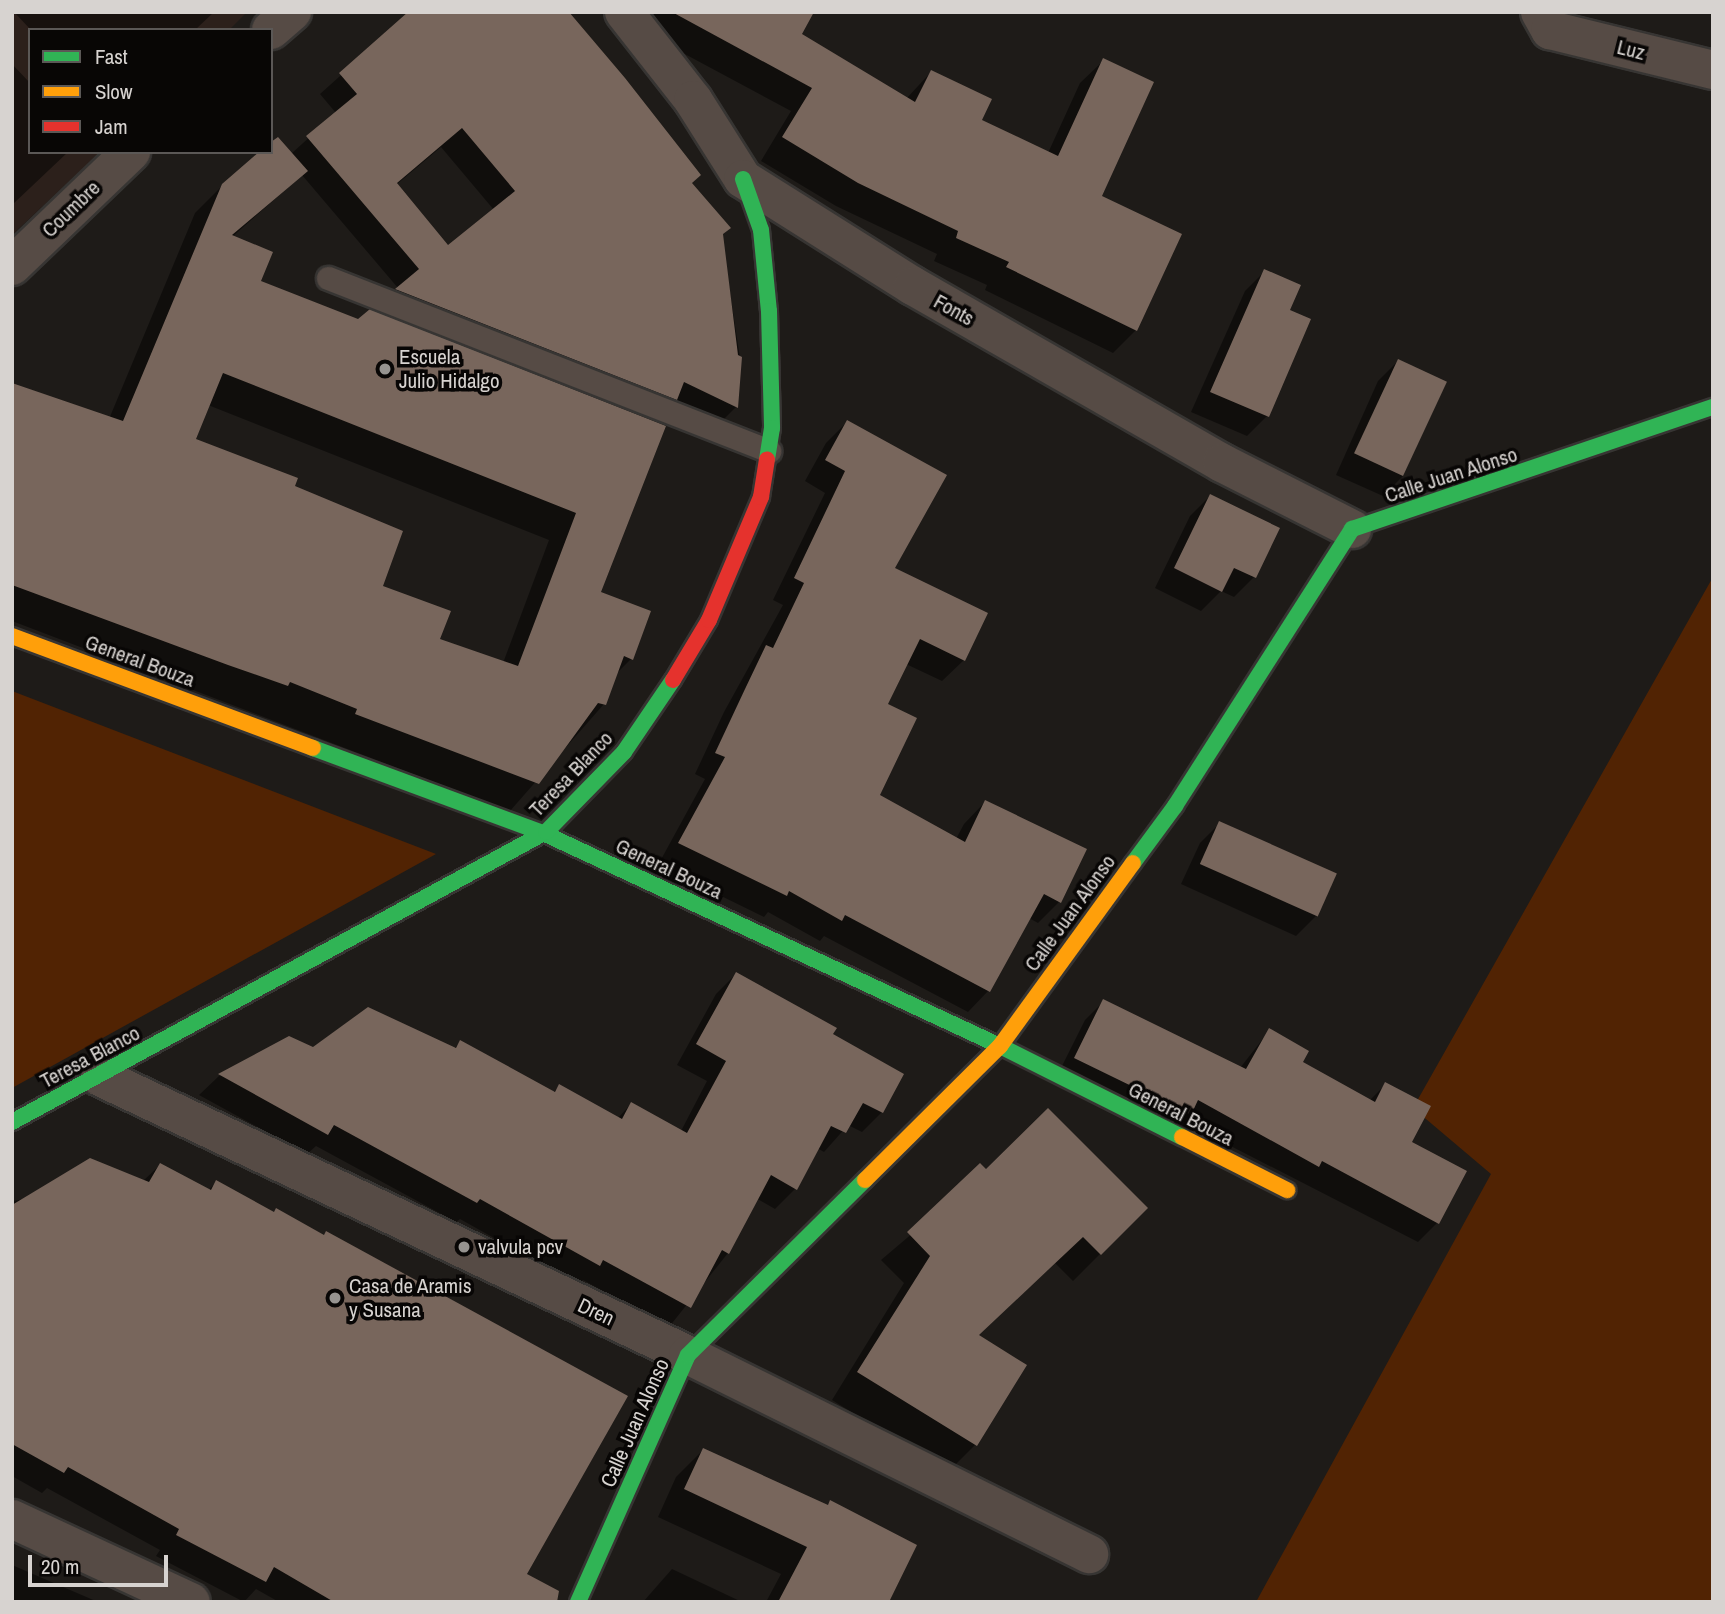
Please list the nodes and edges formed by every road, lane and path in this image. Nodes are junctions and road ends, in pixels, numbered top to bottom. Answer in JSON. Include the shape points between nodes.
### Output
{"nodes":[{"id":1,"x":292,"y":12,"type":"edge"},
{"id":2,"x":624,"y":12,"type":"edge"},
{"id":3,"x":1545,"y":21,"type":"edge"},
{"id":4,"x":273,"y":28,"type":"edge"},
{"id":5,"x":1713,"y":70,"type":"edge"},
{"id":6,"x":129,"y":154,"type":"edge"},
{"id":7,"x":743,"y":179,"type":"junction"},
{"id":8,"x":12,"y":266,"type":"edge"},
{"id":9,"x":328,"y":278,"type":"dead end"},
{"id":10,"x":1713,"y":407,"type":"edge"},
{"id":11,"x":769,"y":451,"type":"junction"},
{"id":12,"x":1352,"y":529,"type":"junction"},
{"id":13,"x":12,"y":636,"type":"edge"},
{"id":14,"x":543,"y":833,"type":"junction"},
{"id":15,"x":1000,"y":1046,"type":"junction"},
{"id":16,"x":100,"y":1077,"type":"junction"},
{"id":17,"x":12,"y":1122,"type":"edge"},
{"id":18,"x":1287,"y":1190,"type":"dead end"},
{"id":19,"x":688,"y":1355,"type":"junction"},
{"id":20,"x":12,"y":1518,"type":"edge"},
{"id":21,"x":1089,"y":1553,"type":"dead end"},
{"id":22,"x":191,"y":1602,"type":"edge"},
{"id":23,"x":578,"y":1602,"type":"edge"}],
"edges":[{"from":1,"to":4,"type":"street"},
{"from":2,"to":7,"type":"street","name":"Fonts","via":[[693,100]]},
{"from":3,"to":5,"type":"street","name":"Luz"},
{"from":6,"to":8,"type":"street","name":"Coumbre"},
{"from":7,"to":11,"type":"street","name":"Teresa Blanco","via":[[766,261],[772,389]]},
{"from":7,"to":12,"type":"street","name":"Fonts","via":[[913,286],[1222,463]]},
{"from":9,"to":11,"type":"lane"},
{"from":10,"to":12,"type":"street","name":"Calle Juan Alonso"},
{"from":11,"to":14,"type":"street","name":"Teresa Blanco","via":[[761,497],[733,570],[682,664],[624,752]]},
{"from":12,"to":15,"type":"street","name":"Calle Juan Alonso","via":[[1175,806]]},
{"from":13,"to":14,"type":"street","name":"General Bouza"},
{"from":14,"to":15,"type":"street","name":"General Bouza"},
{"from":14,"to":16,"type":"street","name":"Teresa Blanco","via":[[345,938]]},
{"from":15,"to":18,"type":"street","name":"General Bouza"},
{"from":15,"to":19,"type":"street","name":"Calle Juan Alonso"},
{"from":16,"to":17,"type":"street","name":"Teresa Blanco"},
{"from":16,"to":19,"type":"street","name":"Dren"},
{"from":19,"to":21,"type":"street","name":"Dren"},
{"from":19,"to":23,"type":"street","name":"Calle Juan Alonso"},
{"from":20,"to":22,"type":"street"}]}
